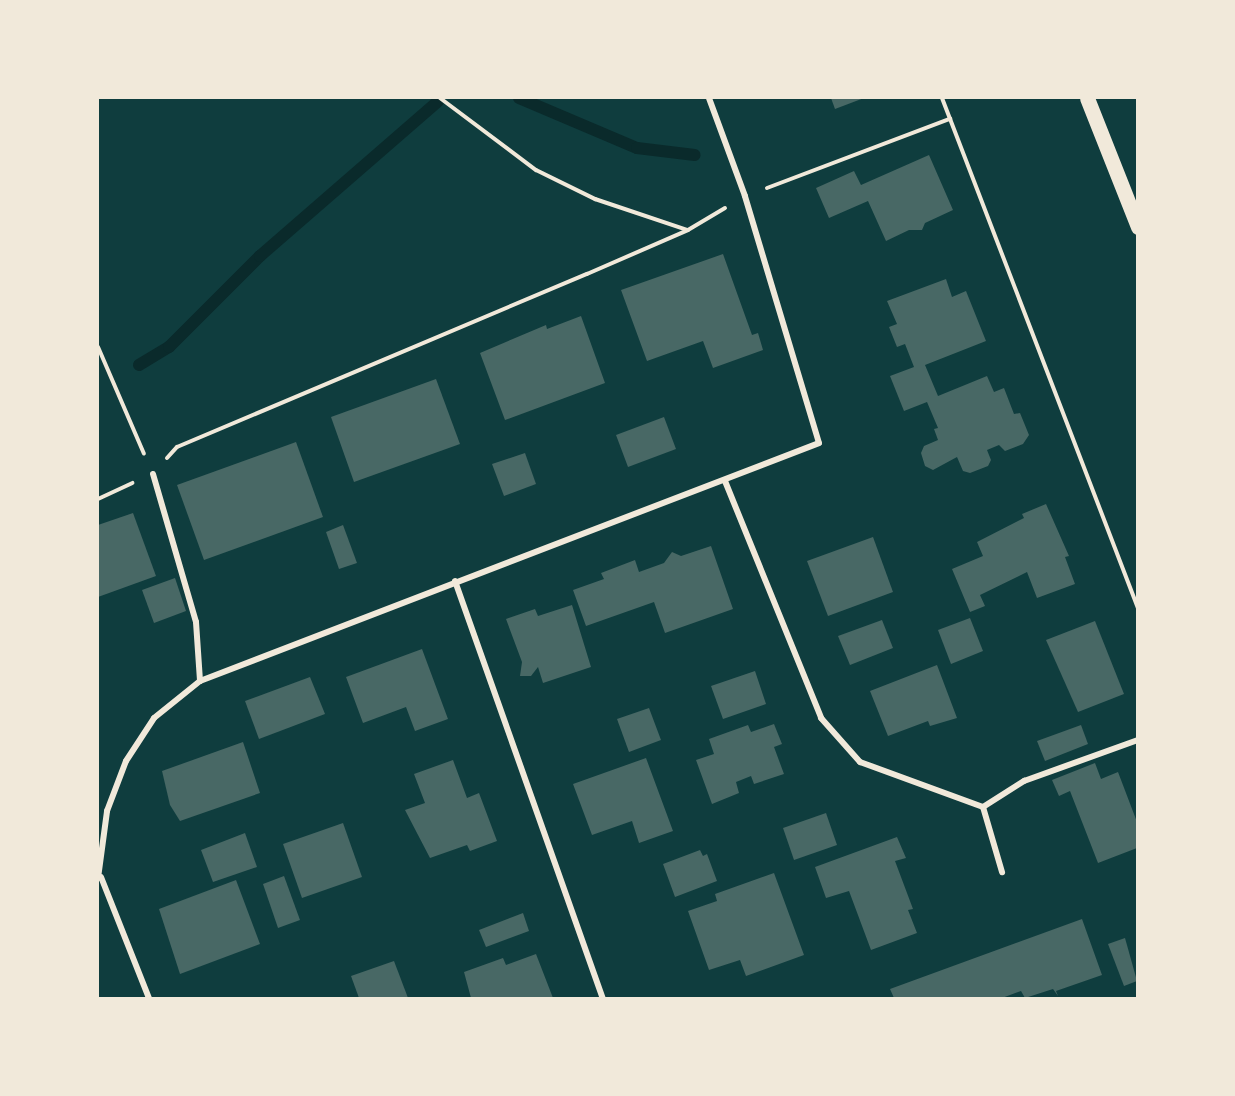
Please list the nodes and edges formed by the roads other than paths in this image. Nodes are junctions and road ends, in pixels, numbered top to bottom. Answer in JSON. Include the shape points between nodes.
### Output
{"nodes":[{"id":1,"x":709,"y":98,"type":"edge"},
{"id":2,"x":1087,"y":98,"type":"edge"},
{"id":3,"x":1137,"y":227,"type":"edge"},
{"id":4,"x":153,"y":474,"type":"road end"},
{"id":5,"x":725,"y":481,"type":"junction"},
{"id":6,"x":455,"y":581,"type":"junction"},
{"id":7,"x":200,"y":681,"type":"junction"},
{"id":8,"x":1137,"y":740,"type":"edge"},
{"id":9,"x":983,"y":807,"type":"junction"},
{"id":10,"x":1002,"y":872,"type":"dead end"},
{"id":11,"x":99,"y":877,"type":"edge"},
{"id":12,"x":149,"y":999,"type":"edge"},
{"id":13,"x":603,"y":999,"type":"edge"}],
"edges":[{"from":1,"to":5,"type":"street","via":[[745,196],[819,443]]},
{"from":2,"to":3,"type":"main road"},
{"from":4,"to":7,"type":"street","via":[[196,622]]},
{"from":5,"to":6,"type":"street"},
{"from":5,"to":9,"type":"street","via":[[820,718],[860,762]]},
{"from":6,"to":7,"type":"street"},
{"from":6,"to":13,"type":"street"},
{"from":7,"to":11,"type":"street","via":[[153,718],[126,762],[107,811]]},
{"from":8,"to":9,"type":"street","via":[[1024,781]]},
{"from":9,"to":10,"type":"street"},
{"from":11,"to":12,"type":"street"}]}
